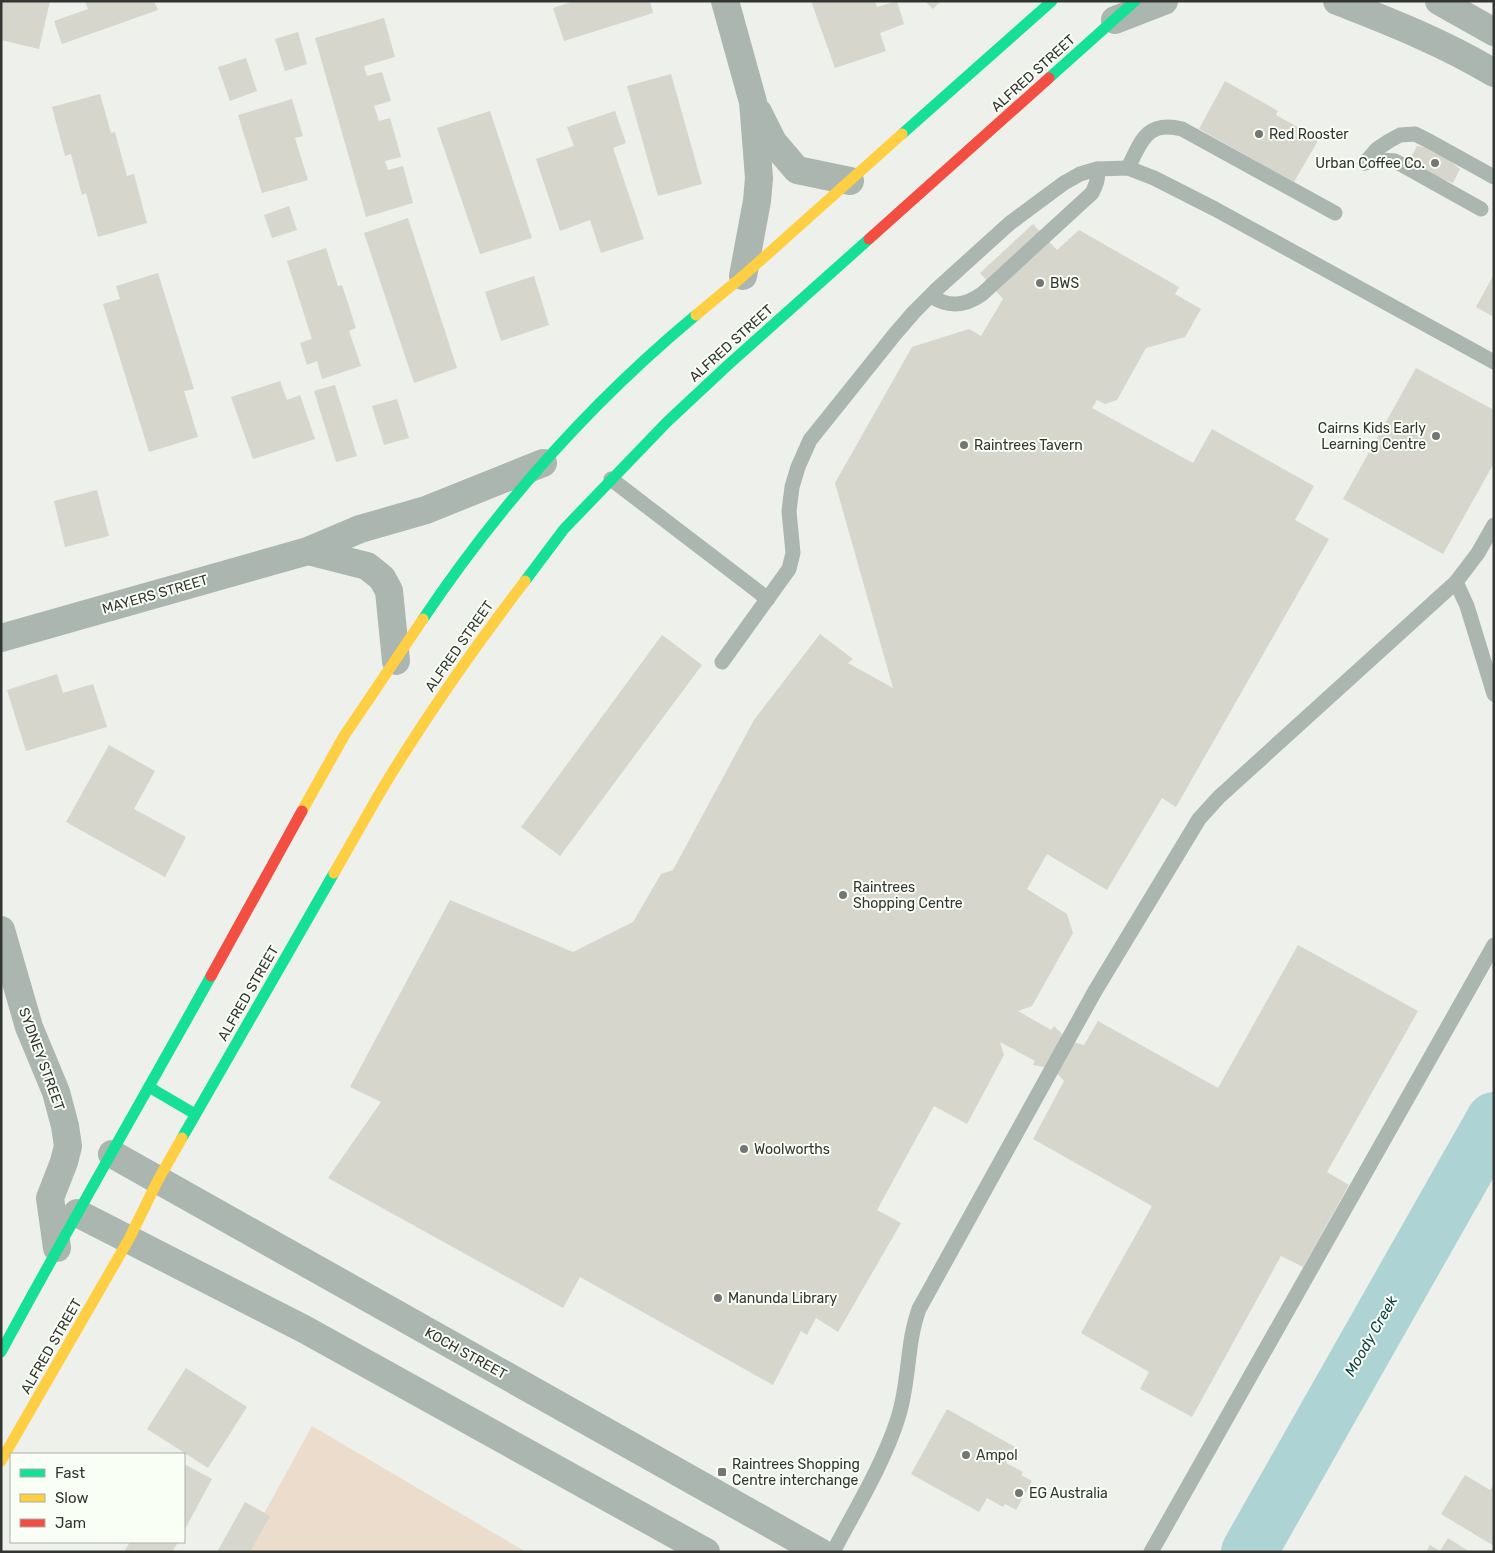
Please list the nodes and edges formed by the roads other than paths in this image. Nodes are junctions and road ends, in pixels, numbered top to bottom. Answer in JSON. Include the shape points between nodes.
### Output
{"nodes":[{"id":1,"x":725,"y":1,"type":"edge"},
{"id":2,"x":1052,"y":1,"type":"edge"},
{"id":3,"x":1135,"y":1,"type":"edge"},
{"id":4,"x":1164,"y":1,"type":"edge"},
{"id":5,"x":1337,"y":1,"type":"edge"},
{"id":6,"x":1367,"y":1,"type":"edge"},
{"id":7,"x":1439,"y":1,"type":"edge"},
{"id":8,"x":1115,"y":20,"type":"junction"},
{"id":9,"x":1411,"y":30,"type":"junction"},
{"id":10,"x":1494,"y":32,"type":"edge"},
{"id":11,"x":1494,"y":73,"type":"edge"},
{"id":12,"x":753,"y":102,"type":"junction"},
{"id":13,"x":1128,"y":168,"type":"junction"},
{"id":14,"x":1097,"y":169,"type":"junction"},
{"id":15,"x":1494,"y":177,"type":"edge"},
{"id":16,"x":850,"y":181,"type":"junction"},
{"id":17,"x":1481,"y":209,"type":"dead end"},
{"id":18,"x":1334,"y":213,"type":"dead end"},
{"id":19,"x":743,"y":276,"type":"junction"},
{"id":20,"x":931,"y":296,"type":"junction"},
{"id":21,"x":1494,"y":362,"type":"edge"},
{"id":22,"x":543,"y":463,"type":"junction"},
{"id":23,"x":611,"y":479,"type":"junction"},
{"id":24,"x":1494,"y":525,"type":"edge"},
{"id":25,"x":308,"y":552,"type":"junction"},
{"id":26,"x":1456,"y":582,"type":"junction"},
{"id":27,"x":768,"y":599,"type":"junction"},
{"id":28,"x":1,"y":638,"type":"edge"},
{"id":29,"x":396,"y":661,"type":"junction"},
{"id":30,"x":722,"y":662,"type":"dead end"},
{"id":31,"x":1494,"y":694,"type":"edge"},
{"id":32,"x":1,"y":930,"type":"edge"},
{"id":33,"x":1494,"y":945,"type":"edge"},
{"id":34,"x":149,"y":1088,"type":"junction"},
{"id":35,"x":196,"y":1114,"type":"junction"},
{"id":36,"x":112,"y":1154,"type":"junction"},
{"id":37,"x":158,"y":1180,"type":"junction"},
{"id":38,"x":77,"y":1213,"type":"junction"},
{"id":39,"x":129,"y":1239,"type":"junction"},
{"id":40,"x":57,"y":1248,"type":"junction"},
{"id":41,"x":1,"y":1352,"type":"edge"},
{"id":42,"x":1,"y":1461,"type":"edge"},
{"id":43,"x":706,"y":1552,"type":"edge"},
{"id":44,"x":820,"y":1552,"type":"edge"},
{"id":45,"x":833,"y":1552,"type":"edge"},
{"id":46,"x":1151,"y":1552,"type":"edge"}],
"edges":[{"from":1,"to":12,"type":"street"},
{"from":2,"to":16,"type":"main road"},
{"from":3,"to":8,"type":"main road","name":"ALFRED STREET"},
{"from":4,"to":8,"type":"street"},
{"from":5,"to":9,"type":"street"},
{"from":6,"to":9,"type":"street"},
{"from":7,"to":10,"type":"street"},
{"from":8,"to":23,"type":"main road","name":"ALFRED STREET","via":[[728,365]]},
{"from":9,"to":11,"type":"street"},
{"from":12,"to":16,"type":"street","via":[[773,142],[797,170]]},
{"from":12,"to":19,"type":"street","via":[[759,178]]},
{"from":13,"to":14,"type":"lane"},
{"from":13,"to":18,"type":"lane","via":[[1145,138],[1154,129],[1167,125],[1182,129]]},
{"from":13,"to":21,"type":"lane","via":[[1216,208]]},
{"from":14,"to":20,"type":"lane","via":[[1072,178],[1041,200]]},
{"from":14,"to":20,"type":"lane","via":[[1092,193],[982,294],[960,304],[940,302]]},
{"from":15,"to":17,"type":"lane","via":[[1415,134],[1400,135],[1389,141],[1365,163],[1396,162]]},
{"from":16,"to":19,"type":"main road"},
{"from":19,"to":22,"type":"main road","via":[[655,349]]},
{"from":20,"to":27,"type":"lane","via":[[895,334],[810,440],[792,487],[789,511],[793,553],[789,569]]},
{"from":22,"to":25,"type":"street","name":"MAYERS STREET","via":[[426,510],[360,529]]},
{"from":22,"to":29,"type":"main road","via":[[456,572]]},
{"from":23,"to":27,"type":"lane"},
{"from":23,"to":35,"type":"main road","name":"ALFRED STREET","via":[[564,529],[526,577],[442,696],[388,780]]},
{"from":24,"to":26,"type":"lane"},
{"from":25,"to":28,"type":"street","name":"MAYERS STREET"},
{"from":25,"to":29,"type":"street","name":"MAYERS STREET","via":[[367,566],[382,578],[389,591]]},
{"from":26,"to":31,"type":"lane","via":[[1467,606]]},
{"from":26,"to":45,"type":"lane","via":[[1219,797],[1199,819],[1095,991],[919,1309],[912,1329],[905,1391],[898,1418],[885,1452]]},
{"from":27,"to":30,"type":"lane"},
{"from":29,"to":34,"type":"main road","via":[[344,736]]},
{"from":32,"to":40,"type":"street","name":"SYDNEY STREET","via":[[29,1027],[56,1092],[65,1126],[68,1146],[50,1198]]},
{"from":33,"to":46,"type":"lane"},
{"from":34,"to":35,"type":"main road"},
{"from":34,"to":36,"type":"main road"},
{"from":35,"to":37,"type":"main road","name":"ALFRED STREET"},
{"from":36,"to":37,"type":"street","name":"KOCH STREET"},
{"from":36,"to":38,"type":"main road"},
{"from":37,"to":39,"type":"main road","name":"ALFRED STREET"},
{"from":37,"to":44,"type":"street","name":"KOCH STREET"},
{"from":38,"to":39,"type":"street"},
{"from":38,"to":40,"type":"main road"},
{"from":39,"to":42,"type":"main road","name":"ALFRED STREET"},
{"from":39,"to":43,"type":"street","via":[[304,1329]]},
{"from":40,"to":41,"type":"main road"}]}
